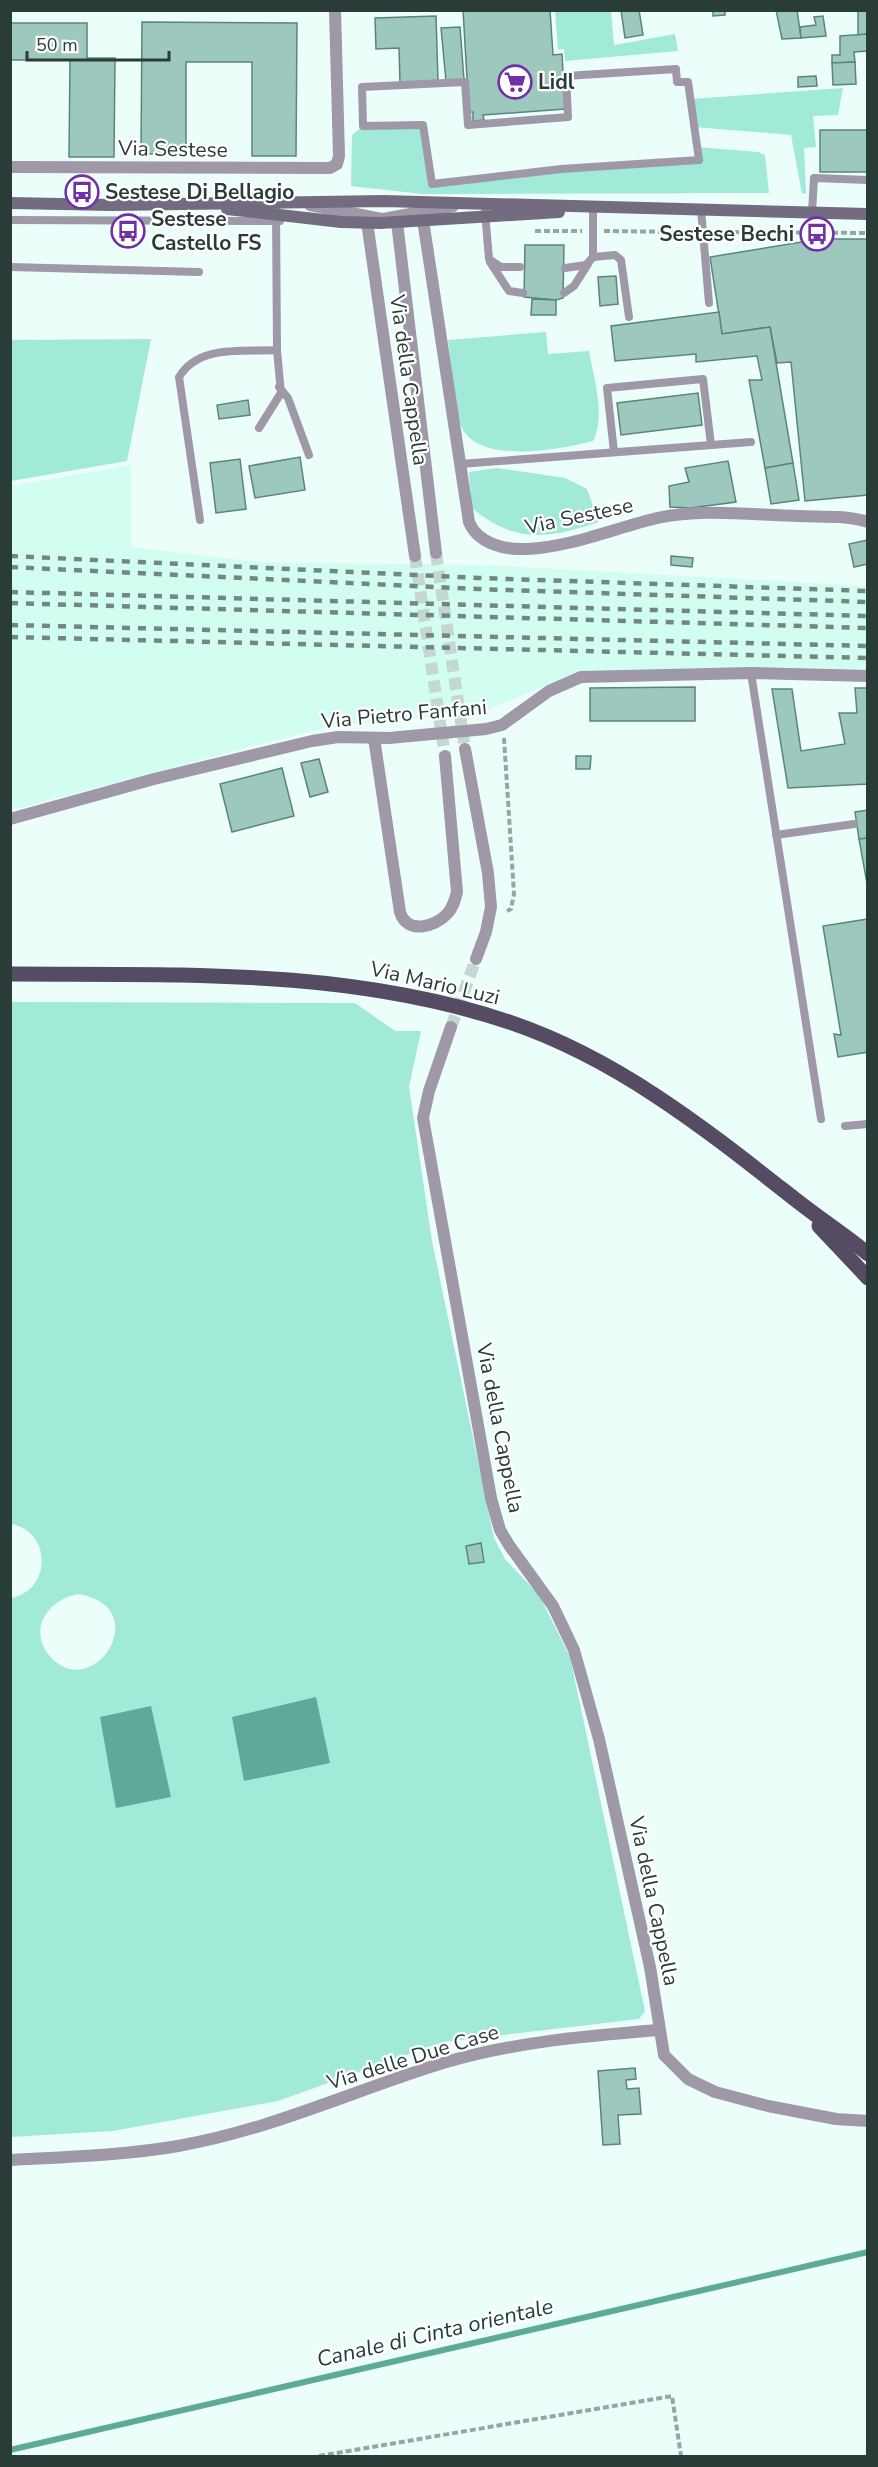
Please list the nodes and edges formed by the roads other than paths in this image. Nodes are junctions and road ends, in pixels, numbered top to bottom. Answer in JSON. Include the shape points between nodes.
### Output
{"nodes":[{"id":1,"x":335,"y":10,"type":"edge"},
{"id":2,"x":363,"y":126,"type":"joint"},
{"id":3,"x":10,"y":167,"type":"edge"},
{"id":4,"x":867,"y":180,"type":"edge"},
{"id":5,"x":292,"y":201,"type":"junction"},
{"id":6,"x":471,"y":202,"type":"junction"},
{"id":7,"x":10,"y":203,"type":"edge"},
{"id":8,"x":485,"y":203,"type":"junction"},
{"id":9,"x":593,"y":208,"type":"junction"},
{"id":10,"x":701,"y":209,"type":"junction"},
{"id":11,"x":276,"y":212,"type":"junction"},
{"id":12,"x":812,"y":212,"type":"junction"},
{"id":13,"x":867,"y":214,"type":"edge"},
{"id":14,"x":486,"y":216,"type":"junction"},
{"id":15,"x":10,"y":220,"type":"edge"},
{"id":16,"x":381,"y":220,"type":"junction"},
{"id":17,"x":423,"y":220,"type":"junction"},
{"id":18,"x":367,"y":222,"type":"junction"},
{"id":19,"x":397,"y":222,"type":"junction"},
{"id":20,"x":489,"y":259,"type":"junction"},
{"id":21,"x":592,"y":259,"type":"junction"},
{"id":22,"x":10,"y":267,"type":"edge"},
{"id":23,"x":520,"y":267,"type":"dead end"},
{"id":24,"x":565,"y":268,"type":"dead end"},
{"id":25,"x":199,"y":272,"type":"dead end"},
{"id":26,"x":523,"y":293,"type":"dead end"},
{"id":27,"x":564,"y":293,"type":"dead end"},
{"id":28,"x":710,"y":303,"type":"dead end"},
{"id":29,"x":629,"y":317,"type":"dead end"},
{"id":30,"x":277,"y":350,"type":"junction"},
{"id":31,"x":279,"y":386,"type":"junction"},
{"id":32,"x":259,"y":428,"type":"dead end"},
{"id":33,"x":751,"y":442,"type":"dead end"},
{"id":34,"x":711,"y":445,"type":"junction"},
{"id":35,"x":614,"y":452,"type":"junction"},
{"id":36,"x":309,"y":455,"type":"dead end"},
{"id":37,"x":460,"y":464,"type":"junction"},
{"id":38,"x":200,"y":520,"type":"dead end"},
{"id":39,"x":867,"y":522,"type":"edge"},
{"id":40,"x":436,"y":553,"type":"tunnel mouth"},
{"id":41,"x":415,"y":556,"type":"tunnel mouth"},
{"id":42,"x":751,"y":673,"type":"junction"},
{"id":43,"x":867,"y":676,"type":"edge"},
{"id":44,"x":374,"y":738,"type":"junction"},
{"id":45,"x":465,"y":748,"type":"tunnel mouth"},
{"id":46,"x":445,"y":756,"type":"tunnel mouth"},
{"id":47,"x":10,"y":819,"type":"edge"},
{"id":48,"x":854,"y":824,"type":"dead end"},
{"id":49,"x":776,"y":835,"type":"junction"},
{"id":50,"x":476,"y":959,"type":"tunnel mouth"},
{"id":51,"x":10,"y":974,"type":"edge"},
{"id":52,"x":451,"y":1027,"type":"tunnel mouth"},
{"id":53,"x":821,"y":1119,"type":"dead end"},
{"id":54,"x":867,"y":1125,"type":"edge"},
{"id":55,"x":845,"y":1126,"type":"dead end"},
{"id":56,"x":797,"y":1201,"type":"junction"},
{"id":57,"x":867,"y":1254,"type":"edge"},
{"id":58,"x":867,"y":1278,"type":"edge"},
{"id":59,"x":658,"y":2030,"type":"junction"},
{"id":60,"x":867,"y":2121,"type":"edge"},
{"id":61,"x":10,"y":2160,"type":"edge"}],
"edges":[{"from":1,"to":3,"type":"street","name":"Via Sestese","via":[[339,156],[335,166],[324,170]]},
{"from":2,"to":2,"type":"lane","via":[[423,125],[432,184],[561,169],[699,160],[688,82],[677,82],[676,69],[566,76],[568,117],[468,125],[465,82],[362,87]]},
{"from":4,"to":12,"type":"lane","via":[[814,178]]},
{"from":5,"to":6,"type":"main road"},
{"from":5,"to":11,"type":"main road"},
{"from":5,"to":16,"type":"street"},
{"from":6,"to":8,"type":"main road"},
{"from":6,"to":16,"type":"street"},
{"from":7,"to":11,"type":"main road","via":[[178,203]]},
{"from":8,"to":9,"type":"main road"},
{"from":8,"to":14,"type":"lane"},
{"from":9,"to":10,"type":"main road"},
{"from":9,"to":14,"type":"main road"},
{"from":9,"to":21,"type":"lane"},
{"from":10,"to":12,"type":"main road"},
{"from":10,"to":28,"type":"lane"},
{"from":11,"to":15,"type":"lane"},
{"from":11,"to":18,"type":"main road"},
{"from":11,"to":30,"type":"lane"},
{"from":12,"to":13,"type":"main road"},
{"from":14,"to":17,"type":"main road"},
{"from":14,"to":20,"type":"lane"},
{"from":16,"to":18,"type":"street"},
{"from":16,"to":19,"type":"street"},
{"from":17,"to":19,"type":"main road"},
{"from":17,"to":37,"type":"street","name":"Via Sestese"},
{"from":18,"to":19,"type":"main road"},
{"from":18,"to":41,"type":"street","name":"Via della Cappella"},
{"from":19,"to":40,"type":"street","name":"Via della Cappella"},
{"from":20,"to":23,"type":"lane","via":[[501,267]]},
{"from":20,"to":26,"type":"lane","via":[[506,289]]},
{"from":21,"to":24,"type":"lane","via":[[580,267]]},
{"from":21,"to":27,"type":"lane","via":[[574,286]]},
{"from":21,"to":29,"type":"lane","via":[[615,255],[621,260]]},
{"from":22,"to":25,"type":"lane"},
{"from":30,"to":31,"type":"lane"},
{"from":30,"to":38,"type":"lane","via":[[209,354],[188,363],[179,377]]},
{"from":31,"to":32,"type":"lane","via":[[279,399]]},
{"from":31,"to":36,"type":"lane","via":[[288,398]]},
{"from":33,"to":34,"type":"lane"},
{"from":34,"to":35,"type":"lane"},
{"from":34,"to":35,"type":"lane","via":[[703,379],[607,388]]},
{"from":35,"to":37,"type":"lane"},
{"from":37,"to":39,"type":"street","name":"Via Sestese","via":[[473,531],[489,543],[503,546],[545,547],[660,517],[726,514]]},
{"from":42,"to":43,"type":"street","name":"Via Pietro Fanfani"},
{"from":42,"to":44,"type":"street","name":"Via Pietro Fanfani","via":[[581,677],[549,691],[502,725]]},
{"from":42,"to":49,"type":"lane"},
{"from":44,"to":46,"type":"street","via":[[400,912],[413,926],[440,920],[449,913],[457,892]]},
{"from":44,"to":47,"type":"street","name":"Via Pietro Fanfani","via":[[312,741]]},
{"from":45,"to":50,"type":"street","via":[[491,907]]},
{"from":48,"to":49,"type":"lane"},
{"from":49,"to":53,"type":"lane"},
{"from":51,"to":56,"type":"main road","name":"Via Mario Luzi","via":[[287,978],[359,986],[484,1014],[550,1038],[622,1074],[696,1121]]},
{"from":52,"to":59,"type":"street","name":"Via della Cappella","via":[[423,1118],[491,1498],[505,1537],[553,1606],[574,1650],[599,1739],[650,1967]]},
{"from":54,"to":55,"type":"lane"},
{"from":56,"to":57,"type":"main road","name":"Via Mario Luzi"},
{"from":56,"to":58,"type":"main road","name":"Via Mario Luzi"},
{"from":59,"to":60,"type":"street","via":[[668,2062],[697,2085],[768,2106]]},
{"from":59,"to":61,"type":"street","name":"Via delle Due Case","via":[[550,2039],[493,2050],[443,2063],[297,2114],[178,2146]]}]}
